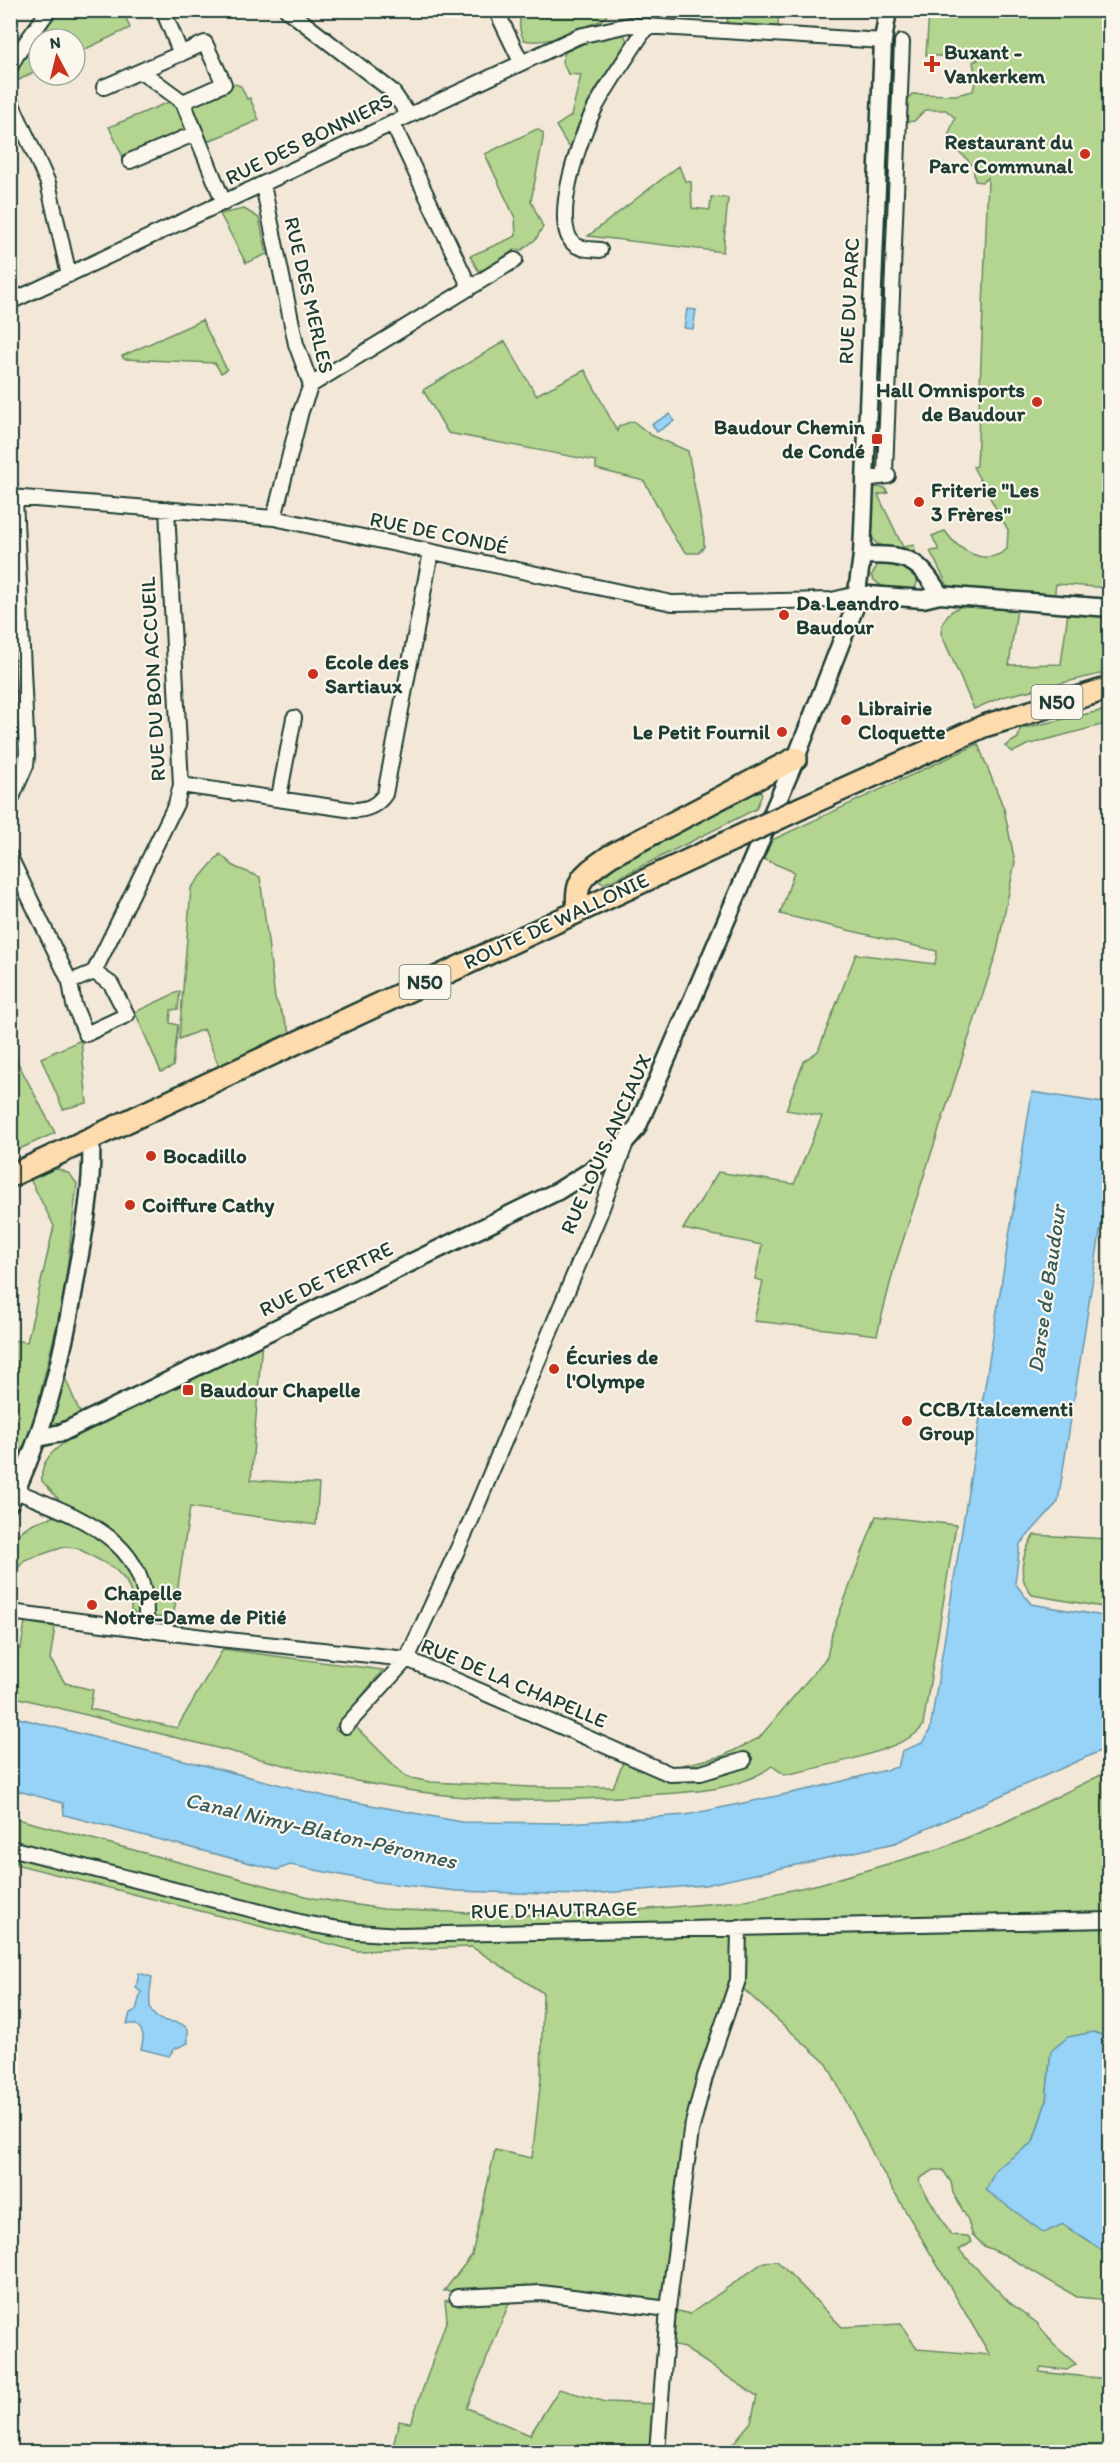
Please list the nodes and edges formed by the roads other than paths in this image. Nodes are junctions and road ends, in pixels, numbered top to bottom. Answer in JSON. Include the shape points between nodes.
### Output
{"nodes":[{"id":1,"x":49,"y":10,"type":"edge"},
{"id":2,"x":163,"y":10,"type":"edge"},
{"id":3,"x":287,"y":10,"type":"edge"},
{"id":4,"x":496,"y":10,"type":"edge"},
{"id":5,"x":888,"y":10,"type":"edge"},
{"id":6,"x":630,"y":18,"type":"edge"},
{"id":7,"x":647,"y":26,"type":"junction"},
{"id":8,"x":884,"y":41,"type":"junction"},
{"id":9,"x":902,"y":42,"type":"dead end"},
{"id":10,"x":181,"y":54,"type":"junction"},
{"id":11,"x":521,"y":62,"type":"junction"},
{"id":12,"x":10,"y":68,"type":"edge"},
{"id":13,"x":141,"y":71,"type":"junction"},
{"id":14,"x":104,"y":87,"type":"dead end"},
{"id":15,"x":11,"y":99,"type":"edge"},
{"id":16,"x":183,"y":102,"type":"junction"},
{"id":17,"x":408,"y":114,"type":"junction"},
{"id":18,"x":392,"y":122,"type":"junction"},
{"id":19,"x":196,"y":133,"type":"junction"},
{"id":20,"x":130,"y":161,"type":"dead end"},
{"id":21,"x":263,"y":185,"type":"junction"},
{"id":22,"x":224,"y":203,"type":"junction"},
{"id":23,"x":600,"y":250,"type":"dead end"},
{"id":24,"x":515,"y":260,"type":"dead end"},
{"id":25,"x":69,"y":275,"type":"junction"},
{"id":26,"x":470,"y":288,"type":"junction"},
{"id":27,"x":10,"y":302,"type":"edge"},
{"id":28,"x":310,"y":385,"type":"junction"},
{"id":29,"x":864,"y":479,"type":"junction"},
{"id":30,"x":13,"y":498,"type":"edge"},
{"id":31,"x":167,"y":509,"type":"junction"},
{"id":32,"x":274,"y":518,"type":"junction"},
{"id":33,"x":431,"y":552,"type":"junction"},
{"id":34,"x":862,"y":555,"type":"junction"},
{"id":35,"x":857,"y":594,"type":"junction"},
{"id":36,"x":940,"y":595,"type":"junction"},
{"id":37,"x":1110,"y":608,"type":"edge"},
{"id":38,"x":1110,"y":688,"type":"edge"},
{"id":39,"x":294,"y":718,"type":"dead end"},
{"id":40,"x":795,"y":758,"type":"junction"},
{"id":41,"x":181,"y":785,"type":"junction"},
{"id":42,"x":279,"y":797,"type":"junction"},
{"id":43,"x":10,"y":802,"type":"edge"},
{"id":44,"x":10,"y":857,"type":"edge"},
{"id":45,"x":578,"y":911,"type":"junction"},
{"id":46,"x":94,"y":972,"type":"junction"},
{"id":47,"x":70,"y":982,"type":"junction"},
{"id":48,"x":91,"y":1138,"type":"junction"},
{"id":49,"x":625,"y":1145,"type":"junction"},
{"id":50,"x":10,"y":1176,"type":"edge"},
{"id":51,"x":38,"y":1438,"type":"junction"},
{"id":52,"x":13,"y":1497,"type":"edge"},
{"id":53,"x":10,"y":1612,"type":"edge"},
{"id":54,"x":145,"y":1630,"type":"junction"},
{"id":55,"x":407,"y":1659,"type":"junction"},
{"id":56,"x":346,"y":1725,"type":"dead end"},
{"id":57,"x":744,"y":1760,"type":"dead end"},
{"id":58,"x":10,"y":1848,"type":"edge"},
{"id":59,"x":1110,"y":1920,"type":"edge"},
{"id":60,"x":739,"y":1927,"type":"junction"},
{"id":61,"x":457,"y":2297,"type":"dead end"},
{"id":62,"x":669,"y":2309,"type":"junction"},
{"id":63,"x":657,"y":2452,"type":"edge"}],
"edges":[{"from":1,"to":12,"type":"street"},
{"from":2,"to":10,"type":"street"},
{"from":3,"to":17,"type":"street","via":[[392,91]]},
{"from":4,"to":11,"type":"street"},
{"from":5,"to":8,"type":"street","name":"RUE DU PARC"},
{"from":6,"to":7,"type":"street","name":"RUE DES BONNIERS"},
{"from":6,"to":11,"type":"street","name":"RUE DES BONNIERS"},
{"from":7,"to":8,"type":"street","name":"RUE DES BONNIERS"},
{"from":7,"to":23,"type":"street","via":[[595,108],[574,162],[564,212],[569,236],[582,249]]},
{"from":8,"to":29,"type":"street","name":"RUE DU PARC"},
{"from":9,"to":29,"type":"street","name":"RUE DU PARC","via":[[885,472],[888,476]]},
{"from":10,"to":13,"type":"street"},
{"from":10,"to":16,"type":"street","via":[[205,43],[224,84]]},
{"from":11,"to":17,"type":"street","name":"RUE DES BONNIERS"},
{"from":13,"to":14,"type":"street"},
{"from":13,"to":16,"type":"street"},
{"from":15,"to":25,"type":"street","via":[[48,183]]},
{"from":16,"to":19,"type":"street"},
{"from":17,"to":18,"type":"street","name":"RUE DES BONNIERS"},
{"from":18,"to":21,"type":"street","name":"RUE DES BONNIERS"},
{"from":18,"to":26,"type":"street"},
{"from":19,"to":20,"type":"street"},
{"from":19,"to":22,"type":"street"},
{"from":21,"to":22,"type":"street","name":"RUE DES BONNIERS"},
{"from":21,"to":28,"type":"street","name":"RUE DES MERLES","via":[[296,344]]},
{"from":22,"to":25,"type":"street","name":"RUE DES BONNIERS"},
{"from":24,"to":26,"type":"street"},
{"from":25,"to":27,"type":"street","name":"RUE DES BONNIERS"},
{"from":26,"to":28,"type":"street"},
{"from":28,"to":32,"type":"street","name":"RUE DES MERLES"},
{"from":29,"to":34,"type":"street","name":"RUE DU PARC"},
{"from":30,"to":31,"type":"street","name":"RUE DE CONDÉ"},
{"from":30,"to":43,"type":"street","via":[[27,756]]},
{"from":31,"to":32,"type":"street","name":"RUE DE CONDÉ"},
{"from":31,"to":41,"type":"street","name":"RUE DU BON ACCUEIL"},
{"from":32,"to":33,"type":"street","name":"RUE DE CONDÉ"},
{"from":33,"to":35,"type":"street","name":"RUE DE CONDÉ","via":[[672,603],[832,600]]},
{"from":33,"to":42,"type":"street","via":[[385,794],[374,806],[363,810]]},
{"from":34,"to":35,"type":"street","name":"RUE DU PARC"},
{"from":34,"to":36,"type":"street","via":[[904,557],[927,571]]},
{"from":35,"to":36,"type":"street","via":[[924,599]]},
{"from":35,"to":40,"type":"street","name":"RUE LOUIS ANCIAUX"},
{"from":36,"to":37,"type":"street"},
{"from":38,"to":45,"type":"main road","name":"ROUTE DE WALLONIE","number":"N50","bridge":true,"via":[[960,736]]},
{"from":39,"to":42,"type":"street"},
{"from":40,"to":45,"type":"main road","via":[[587,872],[576,893]]},
{"from":40,"to":49,"type":"street","name":"RUE LOUIS ANCIAUX","via":[[656,1085]]},
{"from":41,"to":42,"type":"street"},
{"from":41,"to":46,"type":"street","name":"RUE DU BON ACCUEIL","via":[[176,804]]},
{"from":44,"to":47,"type":"street"},
{"from":45,"to":48,"type":"main road","name":"ROUTE DE WALLONIE","number":"N50"},
{"from":46,"to":47,"type":"street"},
{"from":46,"to":47,"type":"street","via":[[111,984],[126,1015],[86,1034]]},
{"from":48,"to":50,"type":"main road","name":"ROUTE DE WALLONIE","number":"N50"},
{"from":48,"to":51,"type":"street","via":[[93,1172],[71,1309]]},
{"from":49,"to":51,"type":"street","name":"RUE DE TERTRE","via":[[595,1170],[558,1191],[61,1433]]},
{"from":49,"to":55,"type":"street","name":"RUE LOUIS ANCIAUX","via":[[472,1518]]},
{"from":51,"to":52,"type":"street"},
{"from":52,"to":54,"type":"street","via":[[82,1518],[123,1549],[144,1582]]},
{"from":53,"to":54,"type":"street","name":"RUE DE LA CHAPELLE"},
{"from":54,"to":55,"type":"street","name":"RUE DE LA CHAPELLE"},
{"from":55,"to":56,"type":"street","name":"RUE LOUIS ANCIAUX"},
{"from":55,"to":57,"type":"street","name":"RUE DE LA CHAPELLE","via":[[670,1774],[692,1774]]},
{"from":58,"to":60,"type":"street","name":"RUE D'HAUTRAGE","via":[[308,1924],[357,1932],[399,1935]]},
{"from":59,"to":60,"type":"street","name":"RUE D'HAUTRAGE"},
{"from":60,"to":62,"type":"street","via":[[738,1980],[690,2132]]},
{"from":61,"to":62,"type":"street","via":[[541,2293]]},
{"from":62,"to":63,"type":"street"}]}
